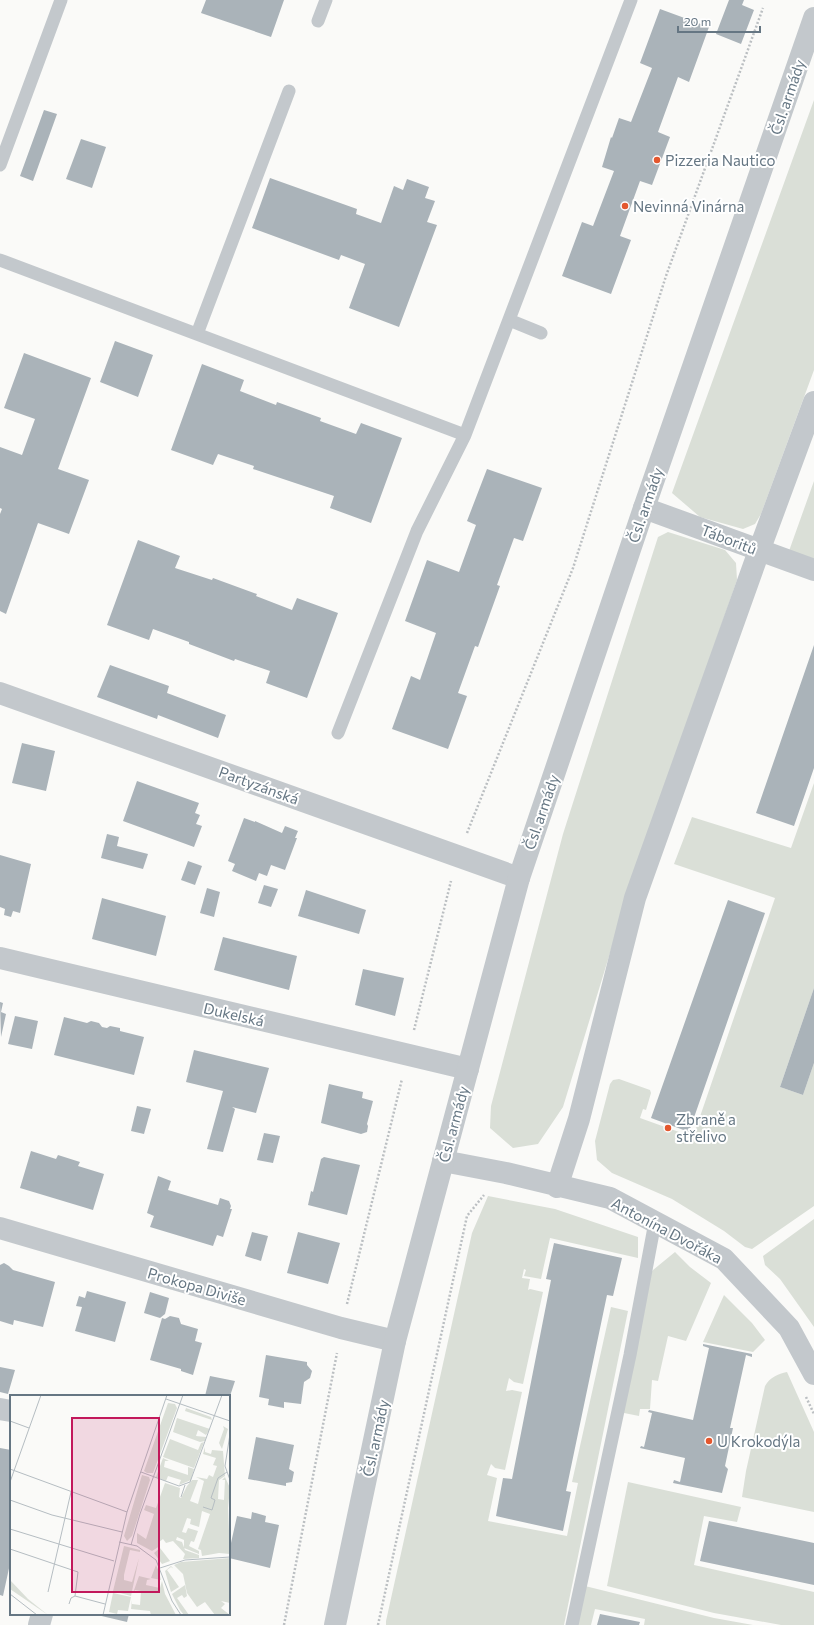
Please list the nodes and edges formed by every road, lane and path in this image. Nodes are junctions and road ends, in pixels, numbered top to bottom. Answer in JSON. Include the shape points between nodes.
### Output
{"nodes":[{"id":1,"x":61,"y":0,"type":"edge"},
{"id":2,"x":326,"y":0,"type":"edge"},
{"id":3,"x":631,"y":0,"type":"edge"},
{"id":4,"x":763,"y":8,"type":"dead end"},
{"id":5,"x":814,"y":18,"type":"edge"},
{"id":6,"x":318,"y":21,"type":"dead end"},
{"id":7,"x":289,"y":91,"type":"dead end"},
{"id":8,"x":0,"y":165,"type":"edge"},
{"id":9,"x":0,"y":260,"type":"edge"},
{"id":10,"x":509,"y":320,"type":"junction"},
{"id":11,"x":541,"y":333,"type":"dead end"},
{"id":12,"x":198,"y":334,"type":"junction"},
{"id":13,"x":814,"y":402,"type":"edge"},
{"id":14,"x":465,"y":435,"type":"junction"},
{"id":15,"x":644,"y":508,"type":"junction"},
{"id":16,"x":759,"y":551,"type":"junction"},
{"id":17,"x":814,"y":570,"type":"edge"},
{"id":18,"x":0,"y":693,"type":"edge"},
{"id":19,"x":338,"y":733,"type":"dead end"},
{"id":20,"x":458,"y":856,"type":"junction"},
{"id":21,"x":519,"y":878,"type":"junction"},
{"id":22,"x":0,"y":958,"type":"edge"},
{"id":23,"x":408,"y":1055,"type":"junction"},
{"id":24,"x":468,"y":1069,"type":"junction"},
{"id":25,"x":443,"y":1161,"type":"junction"},
{"id":26,"x":557,"y":1187,"type":"junction"},
{"id":27,"x":485,"y":1195,"type":"dead end"},
{"id":28,"x":655,"y":1222,"type":"junction"},
{"id":29,"x":0,"y":1228,"type":"edge"},
{"id":30,"x":347,"y":1306,"type":"dead end"},
{"id":31,"x":395,"y":1341,"type":"junction"},
{"id":32,"x":337,"y":1353,"type":"dead end"},
{"id":33,"x":814,"y":1374,"type":"edge"},
{"id":34,"x":804,"y":1394,"type":"dead end"},
{"id":35,"x":0,"y":1409,"type":"edge"},
{"id":36,"x":10,"y":1411,"type":"edge"},
{"id":37,"x":814,"y":1414,"type":"edge"},
{"id":38,"x":42,"y":1615,"type":"edge"},
{"id":39,"x":39,"y":1625,"type":"edge"},
{"id":40,"x":284,"y":1625,"type":"edge"},
{"id":41,"x":335,"y":1625,"type":"edge"},
{"id":42,"x":378,"y":1625,"type":"edge"},
{"id":43,"x":572,"y":1625,"type":"edge"}],
"edges":[{"from":1,"to":8,"type":"lane"},
{"from":2,"to":6,"type":"lane"},
{"from":3,"to":10,"type":"lane"},
{"from":4,"to":20,"type":"path","via":[[666,276],[573,568]]},
{"from":5,"to":15,"type":"street","name":"Čsl. armády"},
{"from":7,"to":12,"type":"lane"},
{"from":9,"to":12,"type":"lane"},
{"from":10,"to":11,"type":"lane"},
{"from":10,"to":14,"type":"lane"},
{"from":12,"to":14,"type":"lane"},
{"from":13,"to":16,"type":"street"},
{"from":14,"to":19,"type":"lane","via":[[417,531]]},
{"from":15,"to":16,"type":"street","name":"Táboritů"},
{"from":15,"to":21,"type":"street","name":"Čsl. armády"},
{"from":16,"to":17,"type":"street","name":"Táboritů"},
{"from":16,"to":26,"type":"street","via":[[635,898],[579,1119]]},
{"from":18,"to":20,"type":"street","name":"Partyzánská"},
{"from":20,"to":21,"type":"street","name":"Partyzánská"},
{"from":20,"to":23,"type":"path"},
{"from":21,"to":24,"type":"street","name":"Čsl. armády"},
{"from":22,"to":23,"type":"street","name":"Dukelská"},
{"from":23,"to":24,"type":"street","name":"Dukelská"},
{"from":23,"to":30,"type":"path"},
{"from":24,"to":25,"type":"street","name":"Čsl. armády"},
{"from":25,"to":26,"type":"street","name":"Antonína Dvořáka","via":[[506,1173]]},
{"from":25,"to":31,"type":"street","name":"Čsl. armády"},
{"from":26,"to":28,"type":"street","name":"Antonína Dvořáka","via":[[610,1198]]},
{"from":27,"to":42,"type":"path","via":[[467,1216]]},
{"from":28,"to":33,"type":"street","name":"Antonína Dvořáka","via":[[724,1259],[790,1328]]},
{"from":28,"to":43,"type":"lane","via":[[630,1355]]},
{"from":29,"to":31,"type":"street","name":"Prokopa Diviše","via":[[341,1328]]},
{"from":31,"to":41,"type":"street","name":"Čsl. armády"},
{"from":32,"to":40,"type":"path"},
{"from":34,"to":37,"type":"path"},
{"from":35,"to":36,"type":"street"},
{"from":38,"to":39,"type":"street"}]}
